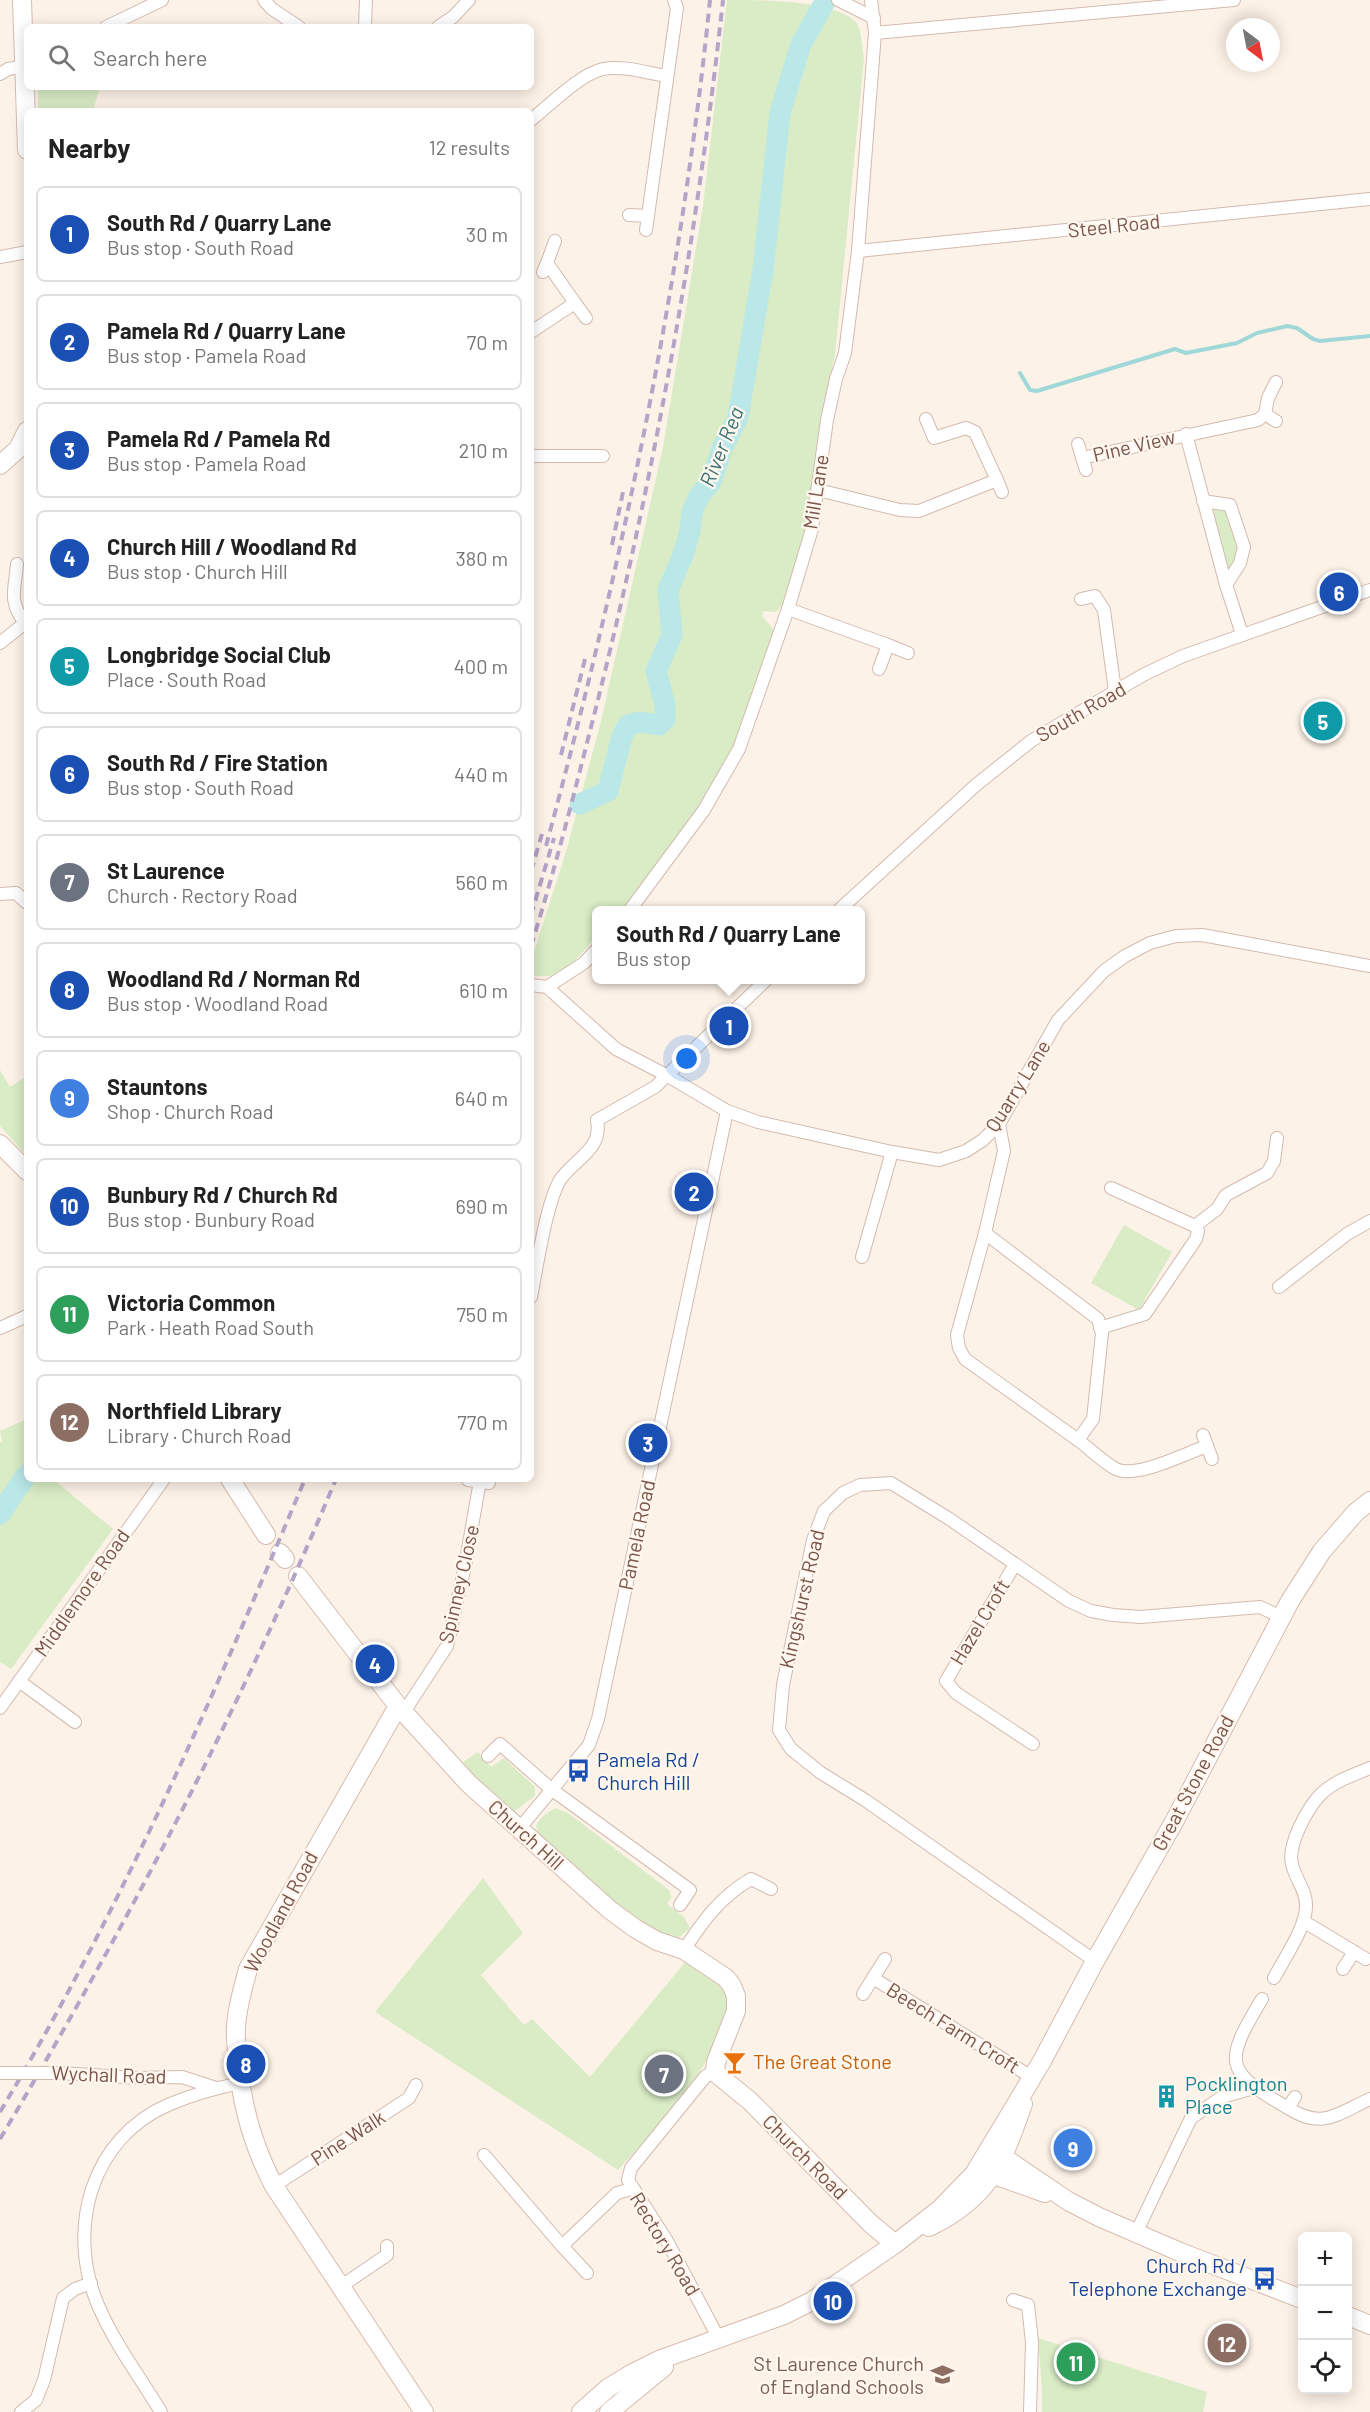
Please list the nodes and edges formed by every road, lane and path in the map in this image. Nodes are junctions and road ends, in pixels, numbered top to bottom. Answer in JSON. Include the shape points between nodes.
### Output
{"nodes":[{"id":1,"x":22,"y":0,"type":"edge"},
{"id":2,"x":162,"y":0,"type":"edge"},
{"id":3,"x":264,"y":0,"type":"edge"},
{"id":4,"x":366,"y":0,"type":"edge"},
{"id":5,"x":470,"y":0,"type":"edge"},
{"id":6,"x":674,"y":0,"type":"edge"},
{"id":7,"x":838,"y":0,"type":"edge"},
{"id":8,"x":871,"y":0,"type":"edge"},
{"id":9,"x":1234,"y":0,"type":"edge"},
{"id":10,"x":874,"y":18,"type":"junction"},
{"id":11,"x":112,"y":24,"type":"edge"},
{"id":12,"x":294,"y":24,"type":"edge"},
{"id":13,"x":364,"y":24,"type":"edge"},
{"id":14,"x":442,"y":24,"type":"edge"},
{"id":15,"x":875,"y":33,"type":"junction"},
{"id":16,"x":24,"y":45,"type":"edge"},
{"id":17,"x":24,"y":67,"type":"edge"},
{"id":18,"x":0,"y":74,"type":"edge"},
{"id":19,"x":667,"y":76,"type":"junction"},
{"id":20,"x":26,"y":90,"type":"edge"},
{"id":21,"x":26,"y":108,"type":"edge"},
{"id":22,"x":534,"y":118,"type":"edge"},
{"id":23,"x":1370,"y":199,"type":"edge"},
{"id":24,"x":629,"y":214,"type":"dead end"},
{"id":25,"x":648,"y":216,"type":"junction"},
{"id":26,"x":646,"y":230,"type":"dead end"},
{"id":27,"x":555,"y":241,"type":"dead end"},
{"id":28,"x":858,"y":251,"type":"junction"},
{"id":29,"x":24,"y":253,"type":"edge"},
{"id":30,"x":0,"y":257,"type":"edge"},
{"id":31,"x":576,"y":303,"type":"junction"},
{"id":32,"x":586,"y":318,"type":"dead end"},
{"id":33,"x":534,"y":330,"type":"edge"},
{"id":34,"x":1276,"y":382,"type":"dead end"},
{"id":35,"x":926,"y":419,"type":"dead end"},
{"id":36,"x":1186,"y":434,"type":"junction"},
{"id":37,"x":24,"y":437,"type":"edge"},
{"id":38,"x":1078,"y":444,"type":"dead end"},
{"id":39,"x":534,"y":456,"type":"edge"},
{"id":40,"x":603,"y":456,"type":"dead end"},
{"id":41,"x":0,"y":465,"type":"edge"},
{"id":42,"x":997,"y":480,"type":"junction"},
{"id":43,"x":818,"y":490,"type":"junction"},
{"id":44,"x":1002,"y":492,"type":"dead end"},
{"id":45,"x":1203,"y":501,"type":"junction"},
{"id":46,"x":17,"y":564,"type":"dead end"},
{"id":47,"x":1226,"y":585,"type":"junction"},
{"id":48,"x":1370,"y":590,"type":"edge"},
{"id":49,"x":1081,"y":599,"type":"dead end"},
{"id":50,"x":788,"y":609,"type":"junction"},
{"id":51,"x":24,"y":621,"type":"edge"},
{"id":52,"x":24,"y":625,"type":"edge"},
{"id":53,"x":1242,"y":634,"type":"junction"},
{"id":54,"x":0,"y":643,"type":"edge"},
{"id":55,"x":888,"y":645,"type":"junction"},
{"id":56,"x":908,"y":653,"type":"dead end"},
{"id":57,"x":879,"y":669,"type":"dead end"},
{"id":58,"x":1115,"y":692,"type":"junction"},
{"id":59,"x":0,"y":894,"type":"edge"},
{"id":60,"x":24,"y":900,"type":"edge"},
{"id":61,"x":633,"y":906,"type":"edge"},
{"id":62,"x":843,"y":906,"type":"edge"},
{"id":63,"x":592,"y":955,"type":"edge"},
{"id":64,"x":1370,"y":966,"type":"edge"},
{"id":65,"x":762,"y":984,"type":"edge"},
{"id":66,"x":534,"y":985,"type":"edge"},
{"id":67,"x":548,"y":987,"type":"junction"},
{"id":68,"x":668,"y":1076,"type":"junction"},
{"id":69,"x":727,"y":1111,"type":"junction"},
{"id":70,"x":999,"y":1124,"type":"junction"},
{"id":71,"x":1277,"y":1138,"type":"dead end"},
{"id":72,"x":0,"y":1144,"type":"edge"},
{"id":73,"x":892,"y":1152,"type":"junction"},
{"id":74,"x":24,"y":1168,"type":"edge"},
{"id":75,"x":1111,"y":1188,"type":"dead end"},
{"id":76,"x":1370,"y":1221,"type":"edge"},
{"id":77,"x":1195,"y":1226,"type":"junction"},
{"id":78,"x":985,"y":1233,"type":"junction"},
{"id":79,"x":862,"y":1257,"type":"dead end"},
{"id":80,"x":534,"y":1283,"type":"edge"},
{"id":81,"x":1279,"y":1287,"type":"dead end"},
{"id":82,"x":24,"y":1317,"type":"edge"},
{"id":83,"x":0,"y":1328,"type":"edge"},
{"id":84,"x":1100,"y":1328,"type":"junction"},
{"id":85,"x":1078,"y":1440,"type":"junction"},
{"id":86,"x":1212,"y":1459,"type":"dead end"},
{"id":87,"x":162,"y":1482,"type":"edge"},
{"id":88,"x":232,"y":1482,"type":"edge"},
{"id":89,"x":479,"y":1482,"type":"edge"},
{"id":90,"x":1370,"y":1500,"type":"edge"},
{"id":91,"x":266,"y":1535,"type":"dead end"},
{"id":92,"x":1015,"y":1564,"type":"junction"},
{"id":93,"x":298,"y":1576,"type":"dead end"},
{"id":94,"x":1281,"y":1617,"type":"junction"},
{"id":95,"x":19,"y":1681,"type":"junction"},
{"id":96,"x":0,"y":1708,"type":"edge"},
{"id":97,"x":401,"y":1709,"type":"junction"},
{"id":98,"x":75,"y":1722,"type":"dead end"},
{"id":99,"x":1033,"y":1744,"type":"dead end"},
{"id":100,"x":488,"y":1756,"type":"dead end"},
{"id":101,"x":1370,"y":1768,"type":"edge"},
{"id":102,"x":551,"y":1789,"type":"junction"},
{"id":103,"x":519,"y":1829,"type":"junction"},
{"id":104,"x":771,"y":1889,"type":"dead end"},
{"id":105,"x":680,"y":1905,"type":"dead end"},
{"id":106,"x":1303,"y":1921,"type":"junction"},
{"id":107,"x":684,"y":1950,"type":"junction"},
{"id":108,"x":1354,"y":1952,"type":"junction"},
{"id":109,"x":885,"y":1959,"type":"dead end"},
{"id":110,"x":1366,"y":1959,"type":"dead end"},
{"id":111,"x":1095,"y":1961,"type":"junction"},
{"id":112,"x":1342,"y":1968,"type":"dead end"},
{"id":113,"x":873,"y":1978,"type":"junction"},
{"id":114,"x":1274,"y":1978,"type":"dead end"},
{"id":115,"x":863,"y":1994,"type":"dead end"},
{"id":116,"x":1262,"y":1998,"type":"dead end"},
{"id":117,"x":715,"y":2070,"type":"junction"},
{"id":118,"x":0,"y":2073,"type":"edge"},
{"id":119,"x":1033,"y":2078,"type":"junction"},
{"id":120,"x":240,"y":2083,"type":"junction"},
{"id":121,"x":416,"y":2085,"type":"dead end"},
{"id":122,"x":216,"y":2088,"type":"junction"},
{"id":123,"x":1254,"y":2088,"type":"junction"},
{"id":124,"x":1369,"y":2102,"type":"edge"},
{"id":125,"x":484,"y":2155,"type":"dead end"},
{"id":126,"x":994,"y":2157,"type":"junction"},
{"id":127,"x":994,"y":2175,"type":"junction"},
{"id":128,"x":274,"y":2186,"type":"junction"},
{"id":129,"x":632,"y":2189,"type":"junction"},
{"id":130,"x":1068,"y":2201,"type":"junction"},
{"id":131,"x":1136,"y":2233,"type":"junction"},
{"id":132,"x":895,"y":2244,"type":"junction"},
{"id":133,"x":562,"y":2246,"type":"junction"},
{"id":134,"x":389,"y":2254,"type":"dead end"},
{"id":135,"x":587,"y":2273,"type":"dead end"},
{"id":136,"x":91,"y":2283,"type":"junction"},
{"id":137,"x":340,"y":2287,"type":"junction"},
{"id":138,"x":1298,"y":2297,"type":"edge"},
{"id":139,"x":1012,"y":2300,"type":"dead end"},
{"id":140,"x":1352,"y":2318,"type":"edge"},
{"id":141,"x":1370,"y":2325,"type":"edge"},
{"id":142,"x":718,"y":2338,"type":"junction"},
{"id":143,"x":684,"y":2352,"type":"junction"},
{"id":144,"x":21,"y":2412,"type":"edge"},
{"id":145,"x":161,"y":2412,"type":"edge"},
{"id":146,"x":424,"y":2412,"type":"edge"},
{"id":147,"x":581,"y":2412,"type":"edge"},
{"id":148,"x":609,"y":2412,"type":"edge"},
{"id":149,"x":1030,"y":2412,"type":"edge"}],
"edges":[{"from":1,"to":16,"type":"street"},
{"from":2,"to":11,"type":"street"},
{"from":3,"to":12,"type":"street"},
{"from":4,"to":13,"type":"street"},
{"from":5,"to":14,"type":"street"},
{"from":6,"to":19,"type":"street"},
{"from":7,"to":10,"type":"street"},
{"from":8,"to":10,"type":"street","name":"Mill Lane"},
{"from":9,"to":15,"type":"street"},
{"from":10,"to":15,"type":"street","name":"Mill Lane"},
{"from":15,"to":28,"type":"street","name":"Mill Lane"},
{"from":17,"to":18,"type":"street"},
{"from":19,"to":22,"type":"street","via":[[602,69],[587,75]]},
{"from":19,"to":25,"type":"street"},
{"from":20,"to":21,"type":"street"},
{"from":23,"to":28,"type":"street","name":"Steel Road"},
{"from":24,"to":25,"type":"street"},
{"from":25,"to":26,"type":"street"},
{"from":27,"to":31,"type":"street","via":[[545,267]]},
{"from":28,"to":43,"type":"street","name":"Mill Lane","via":[[845,352],[827,420]]},
{"from":29,"to":30,"type":"street"},
{"from":31,"to":32,"type":"street"},
{"from":31,"to":33,"type":"street"},
{"from":34,"to":36,"type":"street","name":"Pine View","via":[[1268,398],[1271,418]]},
{"from":35,"to":42,"type":"street","via":[[934,438],[966,428],[975,432]]},
{"from":36,"to":38,"type":"street","name":"Pine View","via":[[1084,464]]},
{"from":36,"to":45,"type":"street","name":"Pine View"},
{"from":37,"to":41,"type":"street","via":[[18,449]]},
{"from":39,"to":40,"type":"street"},
{"from":42,"to":43,"type":"street","via":[[919,511]]},
{"from":42,"to":44,"type":"street"},
{"from":43,"to":50,"type":"street","name":"Mill Lane","via":[[812,529]]},
{"from":45,"to":47,"type":"street","name":"Pine View"},
{"from":45,"to":47,"type":"street","via":[[1230,505],[1244,547]]},
{"from":46,"to":51,"type":"street","via":[[14,604]]},
{"from":47,"to":53,"type":"street","name":"Pine View"},
{"from":48,"to":53,"type":"street","name":"South Road"},
{"from":49,"to":58,"type":"street","via":[[1095,596],[1104,610]]},
{"from":50,"to":55,"type":"street"},
{"from":50,"to":61,"type":"street","name":"Mill Lane","via":[[739,749],[704,810]]},
{"from":52,"to":54,"type":"street"},
{"from":53,"to":58,"type":"street","name":"South Road","via":[[1183,656]]},
{"from":55,"to":56,"type":"street"},
{"from":55,"to":57,"type":"street"},
{"from":58,"to":62,"type":"street","name":"South Road","via":[[1022,748]]},
{"from":59,"to":60,"type":"street","via":[[16,893]]},
{"from":63,"to":67,"type":"street"},
{"from":64,"to":70,"type":"street","name":"Quarry Lane","via":[[1202,935],[1150,943],[1104,971],[1058,1020]]},
{"from":65,"to":68,"type":"street"},
{"from":66,"to":67,"type":"street"},
{"from":67,"to":68,"type":"street","name":"Quarry Lane","via":[[616,1049]]},
{"from":68,"to":69,"type":"street","name":"Quarry Lane"},
{"from":68,"to":80,"type":"street","via":[[597,1120],[599,1130],[591,1149],[561,1179],[551,1203]]},
{"from":69,"to":73,"type":"street","name":"Quarry Lane","via":[[758,1122]]},
{"from":69,"to":102,"type":"street","name":"Pamela Road","via":[[597,1719],[589,1745]]},
{"from":70,"to":73,"type":"street","name":"Quarry Lane","via":[[983,1140],[953,1157],[939,1160]]},
{"from":70,"to":78,"type":"street","via":[[1004,1151]]},
{"from":71,"to":77,"type":"street","via":[[1274,1161],[1267,1173],[1226,1195],[1217,1209]]},
{"from":72,"to":74,"type":"street"},
{"from":73,"to":79,"type":"street"},
{"from":75,"to":77,"type":"street"},
{"from":76,"to":81,"type":"street"},
{"from":77,"to":84,"type":"street","via":[[1196,1239],[1145,1314]]},
{"from":78,"to":84,"type":"street","via":[[1098,1319]]},
{"from":78,"to":85,"type":"street","via":[[957,1335],[958,1348],[964,1359]]},
{"from":82,"to":83,"type":"street"},
{"from":84,"to":85,"type":"street","via":[[1093,1419]]},
{"from":85,"to":86,"type":"street","via":[[1117,1469],[1127,1471],[1139,1470],[1205,1440]]},
{"from":87,"to":95,"type":"street","name":"Middlemore Road"},
{"from":88,"to":91,"type":"street"},
{"from":89,"to":97,"type":"street","name":"Spinney Close","via":[[447,1646]]},
{"from":90,"to":94,"type":"street","name":"Great Stone Road","via":[[1322,1551]]},
{"from":92,"to":94,"type":"street","name":"Kingshurst Road","via":[[1069,1601],[1091,1611],[1141,1617],[1260,1607]]},
{"from":92,"to":99,"type":"street","name":"Hazel Croft","via":[[946,1681],[956,1693]]},
{"from":92,"to":111,"type":"street","name":"Kingshurst Road","via":[[891,1483],[860,1485],[843,1493],[824,1511],[813,1539],[783,1685],[779,1730],[791,1749],[821,1773],[866,1800]]},
{"from":93,"to":97,"type":"street","name":"Church Hill"},
{"from":94,"to":111,"type":"street","name":"Great Stone Road","via":[[1175,1820]]},
{"from":95,"to":96,"type":"street","name":"Middlemore Road"},
{"from":95,"to":98,"type":"street"},
{"from":97,"to":103,"type":"street","name":"Church Hill","via":[[468,1783]]},
{"from":97,"to":120,"type":"street","name":"Woodland Road","via":[[248,1969],[236,2029]]},
{"from":100,"to":102,"type":"street","via":[[500,1744]]},
{"from":101,"to":106,"type":"street","via":[[1321,1794],[1300,1825],[1291,1862],[1303,1890]]},
{"from":102,"to":103,"type":"street","name":"Pamela Road"},
{"from":102,"to":105,"type":"street","via":[[690,1890]]},
{"from":103,"to":107,"type":"street","name":"Church Hill","via":[[609,1910],[657,1941]]},
{"from":104,"to":107,"type":"street","via":[[751,1879],[736,1888],[701,1923]]},
{"from":106,"to":108,"type":"street"},
{"from":106,"to":114,"type":"street"},
{"from":107,"to":117,"type":"street","name":"Church Hill","via":[[726,1978],[736,1996],[736,2011]]},
{"from":108,"to":110,"type":"street"},
{"from":108,"to":112,"type":"street"},
{"from":109,"to":113,"type":"street","name":"Beech Farm Croft"},
{"from":111,"to":119,"type":"street","name":"Great Stone Road"},
{"from":113,"to":115,"type":"street","name":"Beech Farm Croft"},
{"from":113,"to":119,"type":"street","name":"Beech Farm Croft"},
{"from":116,"to":123,"type":"street","via":[[1240,2036],[1235,2061],[1239,2073]]},
{"from":117,"to":129,"type":"street","name":"Rectory Road","via":[[705,2077],[631,2168],[627,2180]]},
{"from":117,"to":132,"type":"street","name":"Church Road"},
{"from":118,"to":122,"type":"street","name":"Wychall Road","bridge":true,"via":[[182,2077]]},
{"from":119,"to":126,"type":"street","name":"Great Stone Road"},
{"from":120,"to":122,"type":"street"},
{"from":120,"to":128,"type":"street","name":"Woodland Road","via":[[259,2158]]},
{"from":121,"to":128,"type":"street","name":"Pine Walk","via":[[409,2098]]},
{"from":122,"to":136,"type":"street","via":[[168,2105],[145,2119],[107,2158],[92,2185],[84,2217],[84,2250]]},
{"from":123,"to":124,"type":"street","via":[[1292,2102],[1304,2118],[1321,2121]]},
{"from":123,"to":131,"type":"street","via":[[1222,2097],[1191,2118]]},
{"from":125,"to":133,"type":"street"},
{"from":126,"to":127,"type":"street"},
{"from":126,"to":130,"type":"street"},
{"from":126,"to":132,"type":"street","via":[[940,2209]]},
{"from":127,"to":130,"type":"street"},
{"from":127,"to":132,"type":"street","via":[[950,2217]]},
{"from":128,"to":137,"type":"street","name":"Woodland Road"},
{"from":129,"to":133,"type":"street","via":[[617,2193]]},
{"from":129,"to":142,"type":"street","name":"Rectory Road","via":[[667,2241]]},
{"from":130,"to":131,"type":"street"},
{"from":131,"to":138,"type":"street"},
{"from":132,"to":142,"type":"street","via":[[812,2301]]},
{"from":133,"to":135,"type":"street"},
{"from":134,"to":137,"type":"street"},
{"from":136,"to":144,"type":"street","via":[[63,2298],[44,2380],[36,2400]]},
{"from":136,"to":145,"type":"street","via":[[106,2321]]},
{"from":137,"to":146,"type":"street","name":"Woodland Road"},
{"from":139,"to":149,"type":"street","via":[[1028,2305],[1032,2342]]},
{"from":140,"to":141,"type":"street"},
{"from":142,"to":143,"type":"street"},
{"from":143,"to":147,"type":"street","via":[[631,2374]]},
{"from":143,"to":148,"type":"street"}]}
